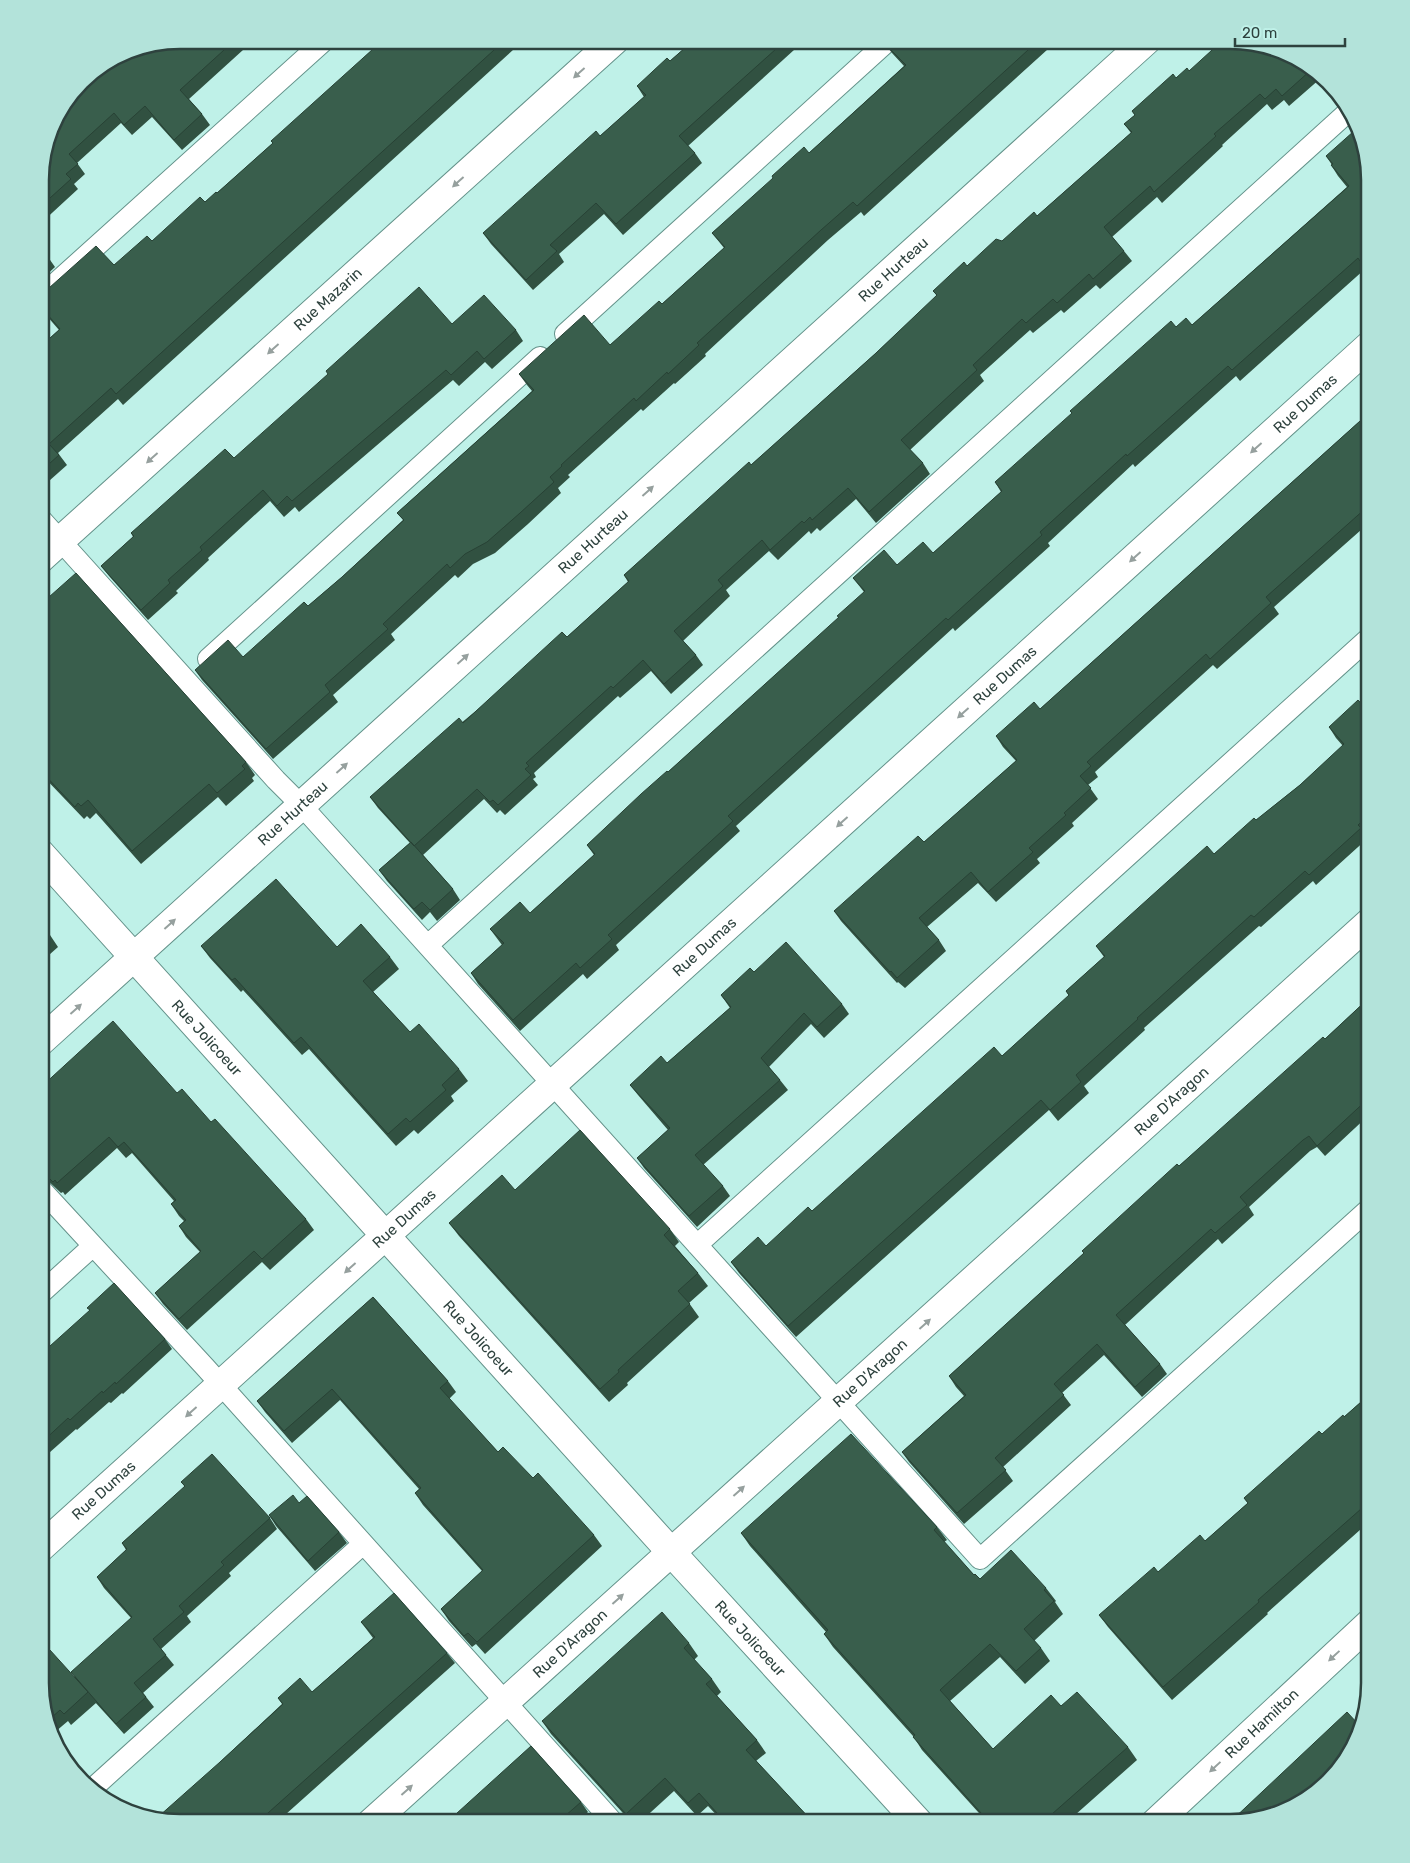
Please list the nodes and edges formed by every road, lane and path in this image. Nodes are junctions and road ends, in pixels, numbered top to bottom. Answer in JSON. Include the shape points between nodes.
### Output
{"nodes":[{"id":1,"x":315,"y":49,"type":"edge"},
{"id":2,"x":605,"y":49,"type":"edge"},
{"id":3,"x":879,"y":49,"type":"edge"},
{"id":4,"x":1136,"y":49,"type":"edge"},
{"id":5,"x":1344,"y":115,"type":"edge"},
{"id":6,"x":49,"y":289,"type":"edge"},
{"id":7,"x":1361,"y":353,"type":"edge"},
{"id":8,"x":49,"y":528,"type":"edge"},
{"id":9,"x":60,"y":540,"type":"junction"},
{"id":10,"x":49,"y":550,"type":"edge"},
{"id":11,"x":1361,"y":645,"type":"edge"},
{"id":12,"x":186,"y":678,"type":"junction"},
{"id":13,"x":301,"y":805,"type":"junction"},
{"id":14,"x":49,"y":863,"type":"edge"},
{"id":15,"x":1361,"y":930,"type":"edge"},
{"id":16,"x":428,"y":945,"type":"junction"},
{"id":17,"x":134,"y":957,"type":"junction"},
{"id":18,"x":49,"y":1034,"type":"edge"},
{"id":19,"x":552,"y":1084,"type":"junction"},
{"id":20,"x":49,"y":1198,"type":"edge"},
{"id":21,"x":1361,"y":1216,"type":"edge"},
{"id":22,"x":387,"y":1236,"type":"junction"},
{"id":23,"x":697,"y":1244,"type":"junction"},
{"id":24,"x":93,"y":1246,"type":"junction"},
{"id":25,"x":49,"y":1286,"type":"edge"},
{"id":26,"x":221,"y":1385,"type":"junction"},
{"id":27,"x":839,"y":1402,"type":"junction"},
{"id":28,"x":49,"y":1540,"type":"edge"},
{"id":29,"x":364,"y":1544,"type":"junction"},
{"id":30,"x":671,"y":1552,"type":"junction"},
{"id":31,"x":1361,"y":1631,"type":"edge"},
{"id":32,"x":504,"y":1701,"type":"junction"},
{"id":33,"x":97,"y":1785,"type":"edge"},
{"id":34,"x":381,"y":1814,"type":"edge"},
{"id":35,"x":606,"y":1814,"type":"edge"},
{"id":36,"x":911,"y":1814,"type":"edge"},
{"id":37,"x":1165,"y":1814,"type":"edge"}],
"edges":[{"from":1,"to":6,"type":"lane"},
{"from":2,"to":9,"type":"street","name":"Rue Mazarin","one_way":true},
{"from":3,"to":12,"type":"lane"},
{"from":13,"to":4,"type":"street","name":"Rue Hurteau","one_way":true},
{"from":5,"to":16,"type":"lane"},
{"from":7,"to":19,"type":"street","name":"Rue Dumas","one_way":true},
{"from":8,"to":9,"type":"lane"},
{"from":9,"to":10,"type":"street","name":"Rue Mazarin"},
{"from":9,"to":12,"type":"lane"},
{"from":11,"to":23,"type":"lane"},
{"from":12,"to":13,"type":"lane"},
{"from":13,"to":16,"type":"lane"},
{"from":17,"to":13,"type":"street","name":"Rue Hurteau","one_way":true},
{"from":14,"to":17,"type":"street","name":"Rue Jolicoeur"},
{"from":27,"to":15,"type":"street","name":"Rue D'Aragon","one_way":true},
{"from":16,"to":19,"type":"lane"},
{"from":18,"to":17,"type":"street","name":"Rue Hurteau","one_way":true},
{"from":17,"to":22,"type":"street","name":"Rue Jolicoeur"},
{"from":19,"to":22,"type":"street","name":"Rue Dumas"},
{"from":19,"to":23,"type":"lane"},
{"from":20,"to":24,"type":"lane"},
{"from":21,"to":27,"type":"lane","via":[[980,1559]]},
{"from":22,"to":26,"type":"street","name":"Rue Dumas","one_way":true},
{"from":22,"to":30,"type":"street","name":"Rue Jolicoeur"},
{"from":23,"to":27,"type":"lane"},
{"from":24,"to":25,"type":"lane"},
{"from":24,"to":26,"type":"lane"},
{"from":26,"to":28,"type":"street","name":"Rue Dumas","one_way":true},
{"from":26,"to":29,"type":"lane"},
{"from":30,"to":27,"type":"street","name":"Rue D'Aragon","one_way":true},
{"from":29,"to":32,"type":"lane"},
{"from":29,"to":33,"type":"lane"},
{"from":32,"to":30,"type":"street","name":"Rue D'Aragon","one_way":true},
{"from":30,"to":36,"type":"street","name":"Rue Jolicoeur"},
{"from":31,"to":37,"type":"street","name":"Rue Hamilton","one_way":true},
{"from":34,"to":32,"type":"street","name":"Rue D'Aragon","one_way":true},
{"from":32,"to":35,"type":"lane"}]}
